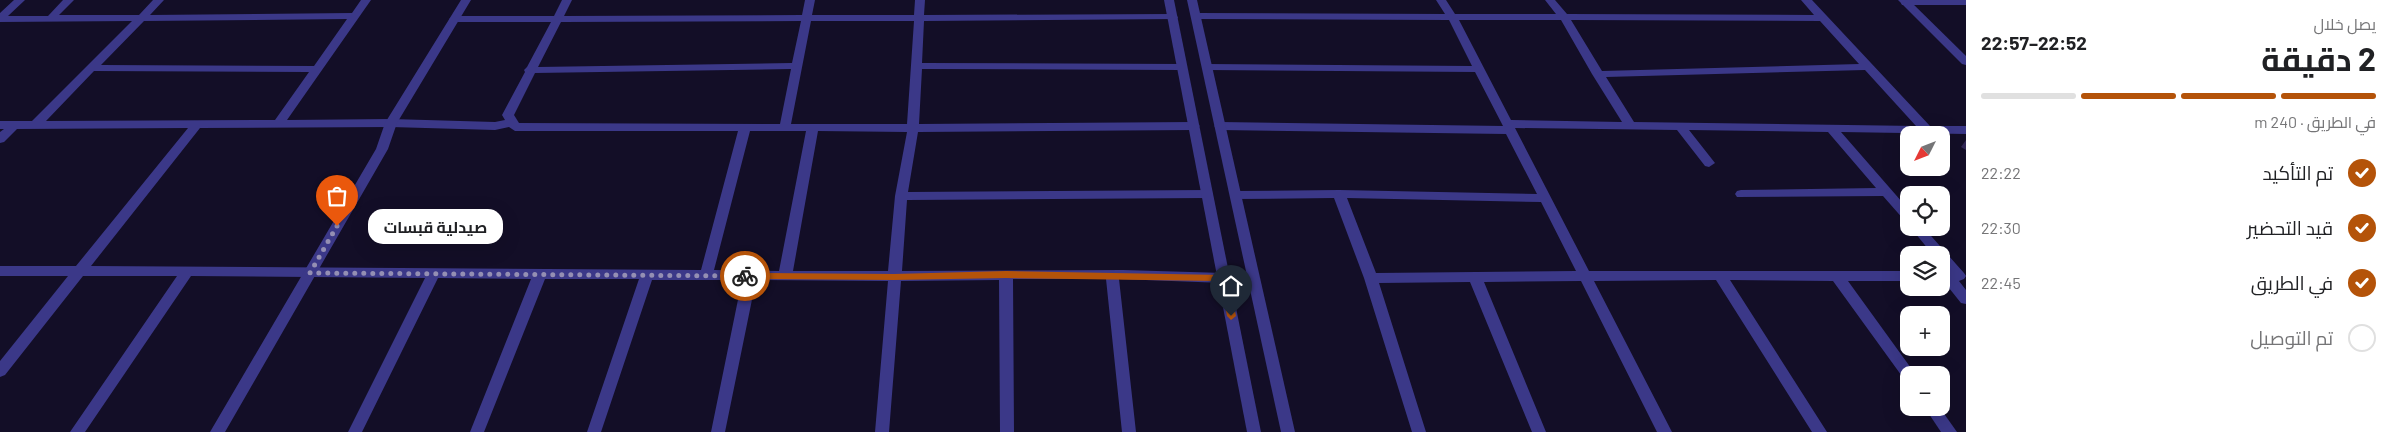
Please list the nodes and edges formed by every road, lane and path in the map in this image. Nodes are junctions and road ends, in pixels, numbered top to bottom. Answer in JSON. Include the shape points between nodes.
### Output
{"nodes":[{"id":1,"x":20,"y":0,"type":"edge"},
{"id":2,"x":69,"y":0,"type":"edge"},
{"id":3,"x":159,"y":0,"type":"edge"},
{"id":4,"x":366,"y":0,"type":"edge"},
{"id":5,"x":466,"y":0,"type":"edge"},
{"id":6,"x":567,"y":0,"type":"edge"},
{"id":7,"x":810,"y":0,"type":"edge"},
{"id":8,"x":920,"y":0,"type":"edge"},
{"id":9,"x":1169,"y":0,"type":"edge"},
{"id":10,"x":1192,"y":0,"type":"edge"},
{"id":11,"x":1441,"y":0,"type":"edge"},
{"id":12,"x":1550,"y":0,"type":"edge"},
{"id":13,"x":1806,"y":0,"type":"edge"},
{"id":14,"x":1904,"y":2,"type":"edge"},
{"id":15,"x":1966,"y":2,"type":"edge"},
{"id":16,"x":355,"y":16,"type":"junction"},
{"id":17,"x":1196,"y":16,"type":"junction"},
{"id":18,"x":806,"y":17,"type":"junction"},
{"id":19,"x":1172,"y":17,"type":"junction"},
{"id":20,"x":1564,"y":17,"type":"junction"},
{"id":21,"x":142,"y":18,"type":"junction"},
{"id":22,"x":558,"y":18,"type":"junction"},
{"id":23,"x":919,"y":18,"type":"junction"},
{"id":24,"x":1453,"y":18,"type":"junction"},
{"id":25,"x":1823,"y":18,"type":"junction"},
{"id":26,"x":0,"y":19,"type":"edge"},
{"id":27,"x":50,"y":19,"type":"junction"},
{"id":28,"x":454,"y":19,"type":"junction"},
{"id":29,"x":1966,"y":62,"type":"edge"},
{"id":30,"x":797,"y":66,"type":"junction"},
{"id":31,"x":916,"y":66,"type":"junction"},
{"id":32,"x":1182,"y":66,"type":"junction"},
{"id":33,"x":1207,"y":67,"type":"junction"},
{"id":34,"x":1868,"y":67,"type":"junction"},
{"id":35,"x":90,"y":68,"type":"junction"},
{"id":36,"x":318,"y":69,"type":"junction"},
{"id":37,"x":1479,"y":69,"type":"junction"},
{"id":38,"x":529,"y":70,"type":"junction"},
{"id":39,"x":1597,"y":74,"type":"junction"},
{"id":40,"x":391,"y":123,"type":"junction"},
{"id":41,"x":512,"y":123,"type":"junction"},
{"id":42,"x":197,"y":124,"type":"junction"},
{"id":43,"x":278,"y":124,"type":"junction"},
{"id":44,"x":0,"y":125,"type":"edge"},
{"id":45,"x":14,"y":125,"type":"junction"},
{"id":46,"x":35,"y":125,"type":"junction"},
{"id":47,"x":1630,"y":125,"type":"junction"},
{"id":48,"x":745,"y":126,"type":"junction"},
{"id":49,"x":785,"y":126,"type":"junction"},
{"id":50,"x":1194,"y":126,"type":"junction"},
{"id":51,"x":1220,"y":126,"type":"junction"},
{"id":52,"x":1680,"y":126,"type":"junction"},
{"id":53,"x":1923,"y":126,"type":"edge"},
{"id":54,"x":813,"y":127,"type":"junction"},
{"id":55,"x":1508,"y":127,"type":"junction"},
{"id":56,"x":912,"y":128,"type":"junction"},
{"id":57,"x":1831,"y":128,"type":"junction"},
{"id":58,"x":1900,"y":129,"type":"edge"},
{"id":59,"x":1950,"y":130,"type":"edge"},
{"id":60,"x":1966,"y":130,"type":"edge"},
{"id":61,"x":0,"y":139,"type":"edge"},
{"id":62,"x":1709,"y":163,"type":"dead end"},
{"id":63,"x":1886,"y":192,"type":"junction"},
{"id":64,"x":1207,"y":194,"type":"junction"},
{"id":65,"x":1339,"y":194,"type":"junction"},
{"id":66,"x":1741,"y":194,"type":"dead end"},
{"id":67,"x":1236,"y":195,"type":"junction"},
{"id":68,"x":901,"y":196,"type":"junction"},
{"id":69,"x":1545,"y":198,"type":"junction"},
{"id":70,"x":1900,"y":208,"type":"edge"},
{"id":71,"x":1924,"y":236,"type":"edge"},
{"id":72,"x":1933,"y":246,"type":"edge"},
{"id":73,"x":0,"y":271,"type":"edge"},
{"id":74,"x":80,"y":271,"type":"junction"},
{"id":75,"x":187,"y":272,"type":"junction"},
{"id":76,"x":310,"y":273,"type":"junction"},
{"id":77,"x":433,"y":274,"type":"junction"},
{"id":78,"x":1006,"y":274,"type":"junction"},
{"id":79,"x":647,"y":275,"type":"junction"},
{"id":80,"x":1720,"y":275,"type":"junction"},
{"id":81,"x":539,"y":276,"type":"junction"},
{"id":82,"x":706,"y":276,"type":"junction"},
{"id":83,"x":750,"y":276,"type":"junction"},
{"id":84,"x":785,"y":276,"type":"junction"},
{"id":85,"x":1112,"y":276,"type":"junction"},
{"id":86,"x":1584,"y":276,"type":"junction"},
{"id":87,"x":1900,"y":276,"type":"edge"},
{"id":88,"x":1953,"y":276,"type":"edge"},
{"id":89,"x":894,"y":277,"type":"junction"},
{"id":90,"x":1475,"y":277,"type":"junction"},
{"id":91,"x":1838,"y":277,"type":"junction"},
{"id":92,"x":1224,"y":278,"type":"junction"},
{"id":93,"x":1371,"y":278,"type":"junction"},
{"id":94,"x":1966,"y":299,"type":"edge"},
{"id":95,"x":1902,"y":366,"type":"edge"},
{"id":96,"x":0,"y":371,"type":"edge"},
{"id":97,"x":1938,"y":416,"type":"edge"},
{"id":98,"x":77,"y":432,"type":"edge"},
{"id":99,"x":217,"y":432,"type":"edge"},
{"id":100,"x":355,"y":432,"type":"edge"},
{"id":101,"x":477,"y":432,"type":"edge"},
{"id":102,"x":594,"y":432,"type":"edge"},
{"id":103,"x":718,"y":432,"type":"edge"},
{"id":104,"x":882,"y":432,"type":"edge"},
{"id":105,"x":1007,"y":432,"type":"edge"},
{"id":106,"x":1129,"y":432,"type":"edge"},
{"id":107,"x":1254,"y":432,"type":"edge"},
{"id":108,"x":1288,"y":432,"type":"edge"},
{"id":109,"x":1419,"y":432,"type":"edge"},
{"id":110,"x":1539,"y":432,"type":"edge"},
{"id":111,"x":1665,"y":432,"type":"edge"},
{"id":112,"x":1820,"y":432,"type":"edge"},
{"id":113,"x":1950,"y":432,"type":"edge"}],
"edges":[{"from":1,"to":26,"type":"street"},
{"from":2,"to":27,"type":"street"},
{"from":3,"to":21,"type":"street"},
{"from":4,"to":16,"type":"street"},
{"from":5,"to":28,"type":"street"},
{"from":6,"to":22,"type":"street"},
{"from":7,"to":18,"type":"street"},
{"from":8,"to":23,"type":"street"},
{"from":9,"to":19,"type":"street"},
{"from":10,"to":17,"type":"street"},
{"from":11,"to":24,"type":"street"},
{"from":12,"to":20,"type":"street"},
{"from":13,"to":25,"type":"street"},
{"from":14,"to":15,"type":"street"},
{"from":14,"to":29,"type":"street"},
{"from":16,"to":21,"type":"street"},
{"from":16,"to":36,"type":"street"},
{"from":17,"to":24,"type":"street"},
{"from":17,"to":33,"type":"street"},
{"from":18,"to":22,"type":"street"},
{"from":18,"to":23,"type":"street"},
{"from":18,"to":30,"type":"street"},
{"from":19,"to":23,"type":"street"},
{"from":19,"to":32,"type":"street"},
{"from":20,"to":24,"type":"street"},
{"from":20,"to":25,"type":"street"},
{"from":20,"to":39,"type":"street"},
{"from":21,"to":27,"type":"street"},
{"from":21,"to":35,"type":"street"},
{"from":22,"to":28,"type":"street"},
{"from":22,"to":38,"type":"street"},
{"from":23,"to":31,"type":"street"},
{"from":24,"to":37,"type":"street"},
{"from":25,"to":34,"type":"street"},
{"from":26,"to":27,"type":"street"},
{"from":28,"to":40,"type":"street"},
{"from":30,"to":38,"type":"street"},
{"from":30,"to":49,"type":"street"},
{"from":31,"to":32,"type":"street"},
{"from":31,"to":56,"type":"street"},
{"from":32,"to":50,"type":"street"},
{"from":33,"to":37,"type":"street"},
{"from":33,"to":51,"type":"street"},
{"from":34,"to":39,"type":"street"},
{"from":34,"to":53,"type":"street"},
{"from":35,"to":36,"type":"street"},
{"from":35,"to":46,"type":"street"},
{"from":36,"to":43,"type":"street"},
{"from":37,"to":55,"type":"street"},
{"from":38,"to":41,"type":"street","via":[[508,115]]},
{"from":39,"to":47,"type":"street"},
{"from":40,"to":41,"type":"street","via":[[496,126]]},
{"from":40,"to":43,"type":"street"},
{"from":40,"to":76,"type":"street","via":[[382,149]]},
{"from":41,"to":48,"type":"street","via":[[515,126]]},
{"from":42,"to":43,"type":"street"},
{"from":42,"to":46,"type":"street"},
{"from":42,"to":74,"type":"street"},
{"from":44,"to":45,"type":"street"},
{"from":45,"to":46,"type":"street"},
{"from":45,"to":61,"type":"street"},
{"from":47,"to":52,"type":"street"},
{"from":47,"to":55,"type":"street"},
{"from":48,"to":49,"type":"street"},
{"from":48,"to":82,"type":"street"},
{"from":49,"to":54,"type":"street"},
{"from":50,"to":56,"type":"street"},
{"from":50,"to":64,"type":"street"},
{"from":51,"to":55,"type":"street"},
{"from":51,"to":67,"type":"street"},
{"from":52,"to":57,"type":"street"},
{"from":52,"to":62,"type":"street"},
{"from":54,"to":56,"type":"street"},
{"from":54,"to":84,"type":"street"},
{"from":55,"to":69,"type":"street"},
{"from":56,"to":68,"type":"street"},
{"from":57,"to":58,"type":"street"},
{"from":57,"to":63,"type":"street"},
{"from":59,"to":60,"type":"street"},
{"from":63,"to":66,"type":"street"},
{"from":63,"to":70,"type":"street"},
{"from":64,"to":68,"type":"street"},
{"from":64,"to":92,"type":"street"},
{"from":65,"to":67,"type":"street"},
{"from":65,"to":69,"type":"street"},
{"from":65,"to":93,"type":"street"},
{"from":67,"to":108,"type":"street"},
{"from":68,"to":89,"type":"street"},
{"from":69,"to":86,"type":"street"},
{"from":71,"to":72,"type":"street"},
{"from":73,"to":74,"type":"street"},
{"from":74,"to":75,"type":"street"},
{"from":74,"to":96,"type":"street"},
{"from":75,"to":76,"type":"street"},
{"from":75,"to":98,"type":"street"},
{"from":76,"to":77,"type":"street"},
{"from":76,"to":99,"type":"street"},
{"from":77,"to":81,"type":"street"},
{"from":77,"to":100,"type":"street"},
{"from":78,"to":85,"type":"street"},
{"from":78,"to":89,"type":"street"},
{"from":78,"to":105,"type":"street"},
{"from":79,"to":81,"type":"street"},
{"from":79,"to":82,"type":"street"},
{"from":79,"to":102,"type":"street"},
{"from":80,"to":86,"type":"street"},
{"from":80,"to":91,"type":"street"},
{"from":80,"to":112,"type":"street"},
{"from":81,"to":101,"type":"street"},
{"from":82,"to":83,"type":"street"},
{"from":83,"to":84,"type":"street"},
{"from":83,"to":103,"type":"street"},
{"from":84,"to":89,"type":"street"},
{"from":85,"to":92,"type":"street"},
{"from":85,"to":106,"type":"street"},
{"from":86,"to":90,"type":"street"},
{"from":86,"to":111,"type":"street"},
{"from":87,"to":91,"type":"street"},
{"from":88,"to":94,"type":"street"},
{"from":89,"to":104,"type":"street"},
{"from":90,"to":93,"type":"street"},
{"from":90,"to":110,"type":"street"},
{"from":91,"to":95,"type":"street"},
{"from":92,"to":107,"type":"street"},
{"from":93,"to":109,"type":"street"},
{"from":97,"to":113,"type":"street"}]}
